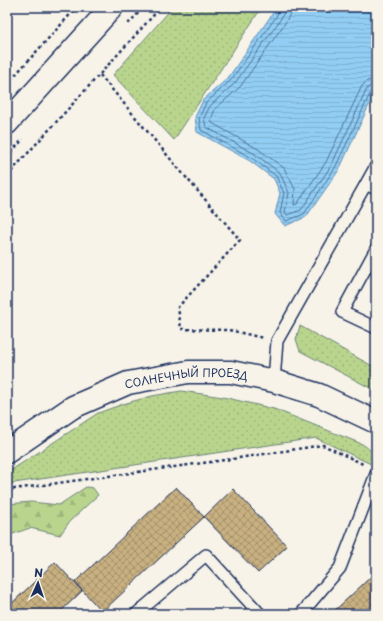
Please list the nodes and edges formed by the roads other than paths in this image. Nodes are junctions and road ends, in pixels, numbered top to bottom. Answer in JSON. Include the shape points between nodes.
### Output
{"nodes":[{"id":1,"x":112,"y":7,"type":"edge"},
{"id":2,"x":7,"y":123,"type":"edge"},
{"id":3,"x":376,"y":166,"type":"edge"},
{"id":4,"x":371,"y":187,"type":"edge"},
{"id":5,"x":376,"y":249,"type":"edge"},
{"id":6,"x":376,"y":328,"type":"edge"},
{"id":7,"x":274,"y":381,"type":"junction"},
{"id":8,"x":376,"y":422,"type":"edge"},
{"id":9,"x":7,"y":452,"type":"edge"},
{"id":10,"x":373,"y":471,"type":"edge"},
{"id":11,"x":136,"y":614,"type":"edge"},
{"id":12,"x":260,"y":614,"type":"edge"},
{"id":13,"x":301,"y":614,"type":"edge"}],
"edges":[{"from":1,"to":2,"type":"street"},
{"from":3,"to":4,"type":"lane"},
{"from":4,"to":7,"type":"lane","via":[[277,341]]},
{"from":5,"to":6,"type":"lane","via":[[342,312]]},
{"from":7,"to":8,"type":"street","name":"СОЛНЕЧНЫЙ ПРОЕЗД","via":[[319,395]]},
{"from":7,"to":9,"type":"street","name":"СОЛНЕЧНЫЙ ПРОЕЗД","via":[[231,372],[188,372],[128,383],[73,407]]},
{"from":10,"to":13,"type":"lane","via":[[340,568]]},
{"from":11,"to":12,"type":"lane","via":[[206,555]]}]}
